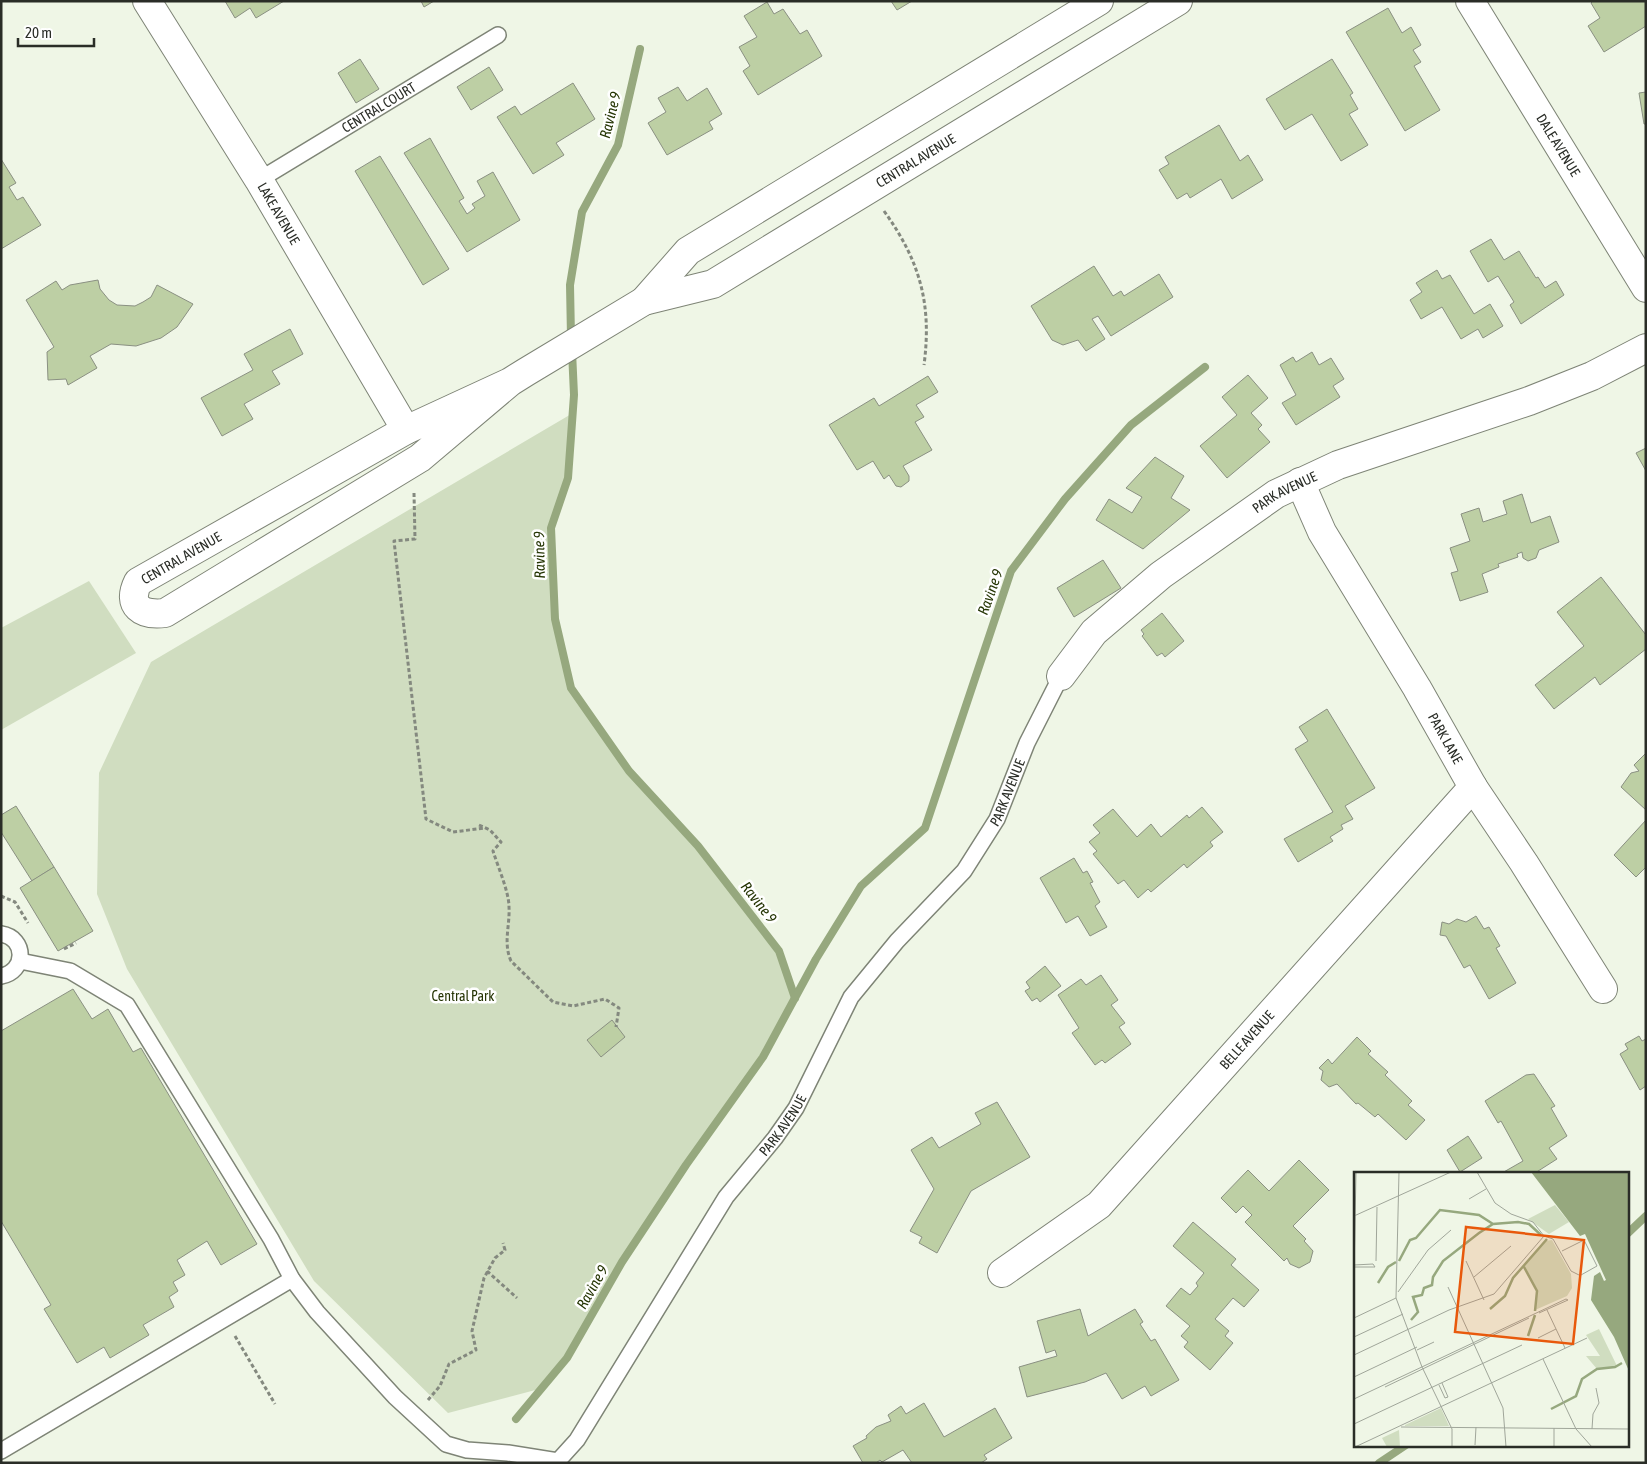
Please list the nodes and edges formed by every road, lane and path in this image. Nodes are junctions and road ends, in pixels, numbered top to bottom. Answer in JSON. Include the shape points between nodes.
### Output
{"nodes":[{"id":1,"x":147,"y":1,"type":"edge"},
{"id":2,"x":1099,"y":1,"type":"edge"},
{"id":3,"x":1178,"y":1,"type":"edge"},
{"id":4,"x":1470,"y":1,"type":"edge"},
{"id":5,"x":498,"y":35,"type":"dead end"},
{"id":6,"x":1041,"y":36,"type":"junction"},
{"id":7,"x":1060,"y":73,"type":"junction"},
{"id":8,"x":259,"y":180,"type":"junction"},
{"id":9,"x":869,"y":189,"type":"junction"},
{"id":10,"x":1646,"y":288,"type":"edge"},
{"id":11,"x":644,"y":301,"type":"junction"},
{"id":12,"x":1646,"y":348,"type":"edge"},
{"id":13,"x":924,"y":365,"type":"dead end"},
{"id":14,"x":518,"y":377,"type":"junction"},
{"id":15,"x":406,"y":430,"type":"junction"},
{"id":16,"x":1300,"y":482,"type":"junction"},
{"id":17,"x":414,"y":492,"type":"dead end"},
{"id":18,"x":1061,"y":676,"type":"joint"},
{"id":19,"x":1473,"y":787,"type":"junction"},
{"id":20,"x":479,"y":825,"type":"dead end"},
{"id":21,"x":485,"y":828,"type":"junction"},
{"id":22,"x":1,"y":896,"type":"edge"},
{"id":23,"x":29,"y":925,"type":"dead end"},
{"id":24,"x":1,"y":934,"type":"edge"},
{"id":25,"x":76,"y":943,"type":"dead end"},
{"id":26,"x":60,"y":952,"type":"dead end"},
{"id":27,"x":20,"y":961,"type":"junction"},
{"id":28,"x":1,"y":976,"type":"edge"},
{"id":29,"x":1602,"y":989,"type":"dead end"},
{"id":30,"x":616,"y":1027,"type":"dead end"},
{"id":31,"x":503,"y":1243,"type":"dead end"},
{"id":32,"x":487,"y":1271,"type":"junction"},
{"id":33,"x":1002,"y":1273,"type":"dead end"},
{"id":34,"x":292,"y":1279,"type":"junction"},
{"id":35,"x":517,"y":1298,"type":"dead end"},
{"id":36,"x":225,"y":1318,"type":"junction"},
{"id":37,"x":275,"y":1404,"type":"dead end"},
{"id":38,"x":424,"y":1405,"type":"dead end"},
{"id":39,"x":1,"y":1451,"type":"edge"},
{"id":40,"x":559,"y":1462,"type":"edge"}],
"edges":[{"from":1,"to":8,"type":"street","name":"LAKE AVENUE"},
{"from":2,"to":6,"type":"street","name":"CENTRAL AVENUE"},
{"from":3,"to":7,"type":"street","name":"CENTRAL AVENUE"},
{"from":4,"to":10,"type":"street","name":"DALE AVENUE"},
{"from":5,"to":8,"type":"lane","name":"CENTRAL COURT"},
{"from":6,"to":7,"type":"street"},
{"from":6,"to":11,"type":"street","name":"CENTRAL AVENUE","via":[[688,251]]},
{"from":7,"to":9,"type":"street","name":"CENTRAL AVENUE"},
{"from":8,"to":15,"type":"street","name":"LAKE AVENUE"},
{"from":9,"to":11,"type":"street","name":"CENTRAL AVENUE","via":[[713,284]]},
{"from":9,"to":13,"type":"path","via":[[900,233],[915,264],[928,332]]},
{"from":11,"to":14,"type":"street","name":"CENTRAL AVENUE"},
{"from":12,"to":16,"type":"street","name":"PARK AVENUE","via":[[1592,376],[1529,402],[1338,465]]},
{"from":14,"to":15,"type":"street","name":"CENTRAL AVENUE"},
{"from":14,"to":15,"type":"street","name":"CENTRAL AVENUE","via":[[420,458],[165,613],[146,613],[134,602],[133,592],[138,582]]},
{"from":16,"to":18,"type":"street","name":"PARK AVENUE","via":[[1276,494],[1161,575],[1094,632]]},
{"from":16,"to":19,"type":"street","name":"PARK LANE","via":[[1322,532]]},
{"from":17,"to":21,"type":"path","via":[[415,539],[394,541],[426,819],[453,832]]},
{"from":18,"to":40,"type":"lane","name":"PARK AVENUE","via":[[1027,743],[997,819],[969,864],[897,941],[851,997],[796,1108],[726,1197],[577,1440]]},
{"from":19,"to":29,"type":"street","name":"PARK LANE"},
{"from":19,"to":33,"type":"street","name":"BELLE AVENUE","via":[[1099,1205]]},
{"from":20,"to":21,"type":"path"},
{"from":21,"to":30,"type":"path","via":[[501,842],[493,851],[510,906],[507,953],[511,961],[553,1002],[573,1006],[605,999],[612,1001],[619,1008]]},
{"from":22,"to":23,"type":"path","via":[[15,902]]},
{"from":24,"to":27,"type":"lane","via":[[17,942]]},
{"from":25,"to":26,"type":"path"},
{"from":27,"to":28,"type":"lane","via":[[13,972]]},
{"from":27,"to":34,"type":"lane","via":[[70,971],[128,1005]]},
{"from":31,"to":32,"type":"path","via":[[505,1250]]},
{"from":32,"to":35,"type":"path"},
{"from":32,"to":38,"type":"path","via":[[472,1332],[476,1350],[449,1364],[440,1386]]},
{"from":34,"to":36,"type":"lane"},
{"from":34,"to":40,"type":"lane","via":[[317,1312],[395,1397],[446,1444],[467,1450]]},
{"from":36,"to":37,"type":"path"},
{"from":36,"to":39,"type":"lane"}]}
